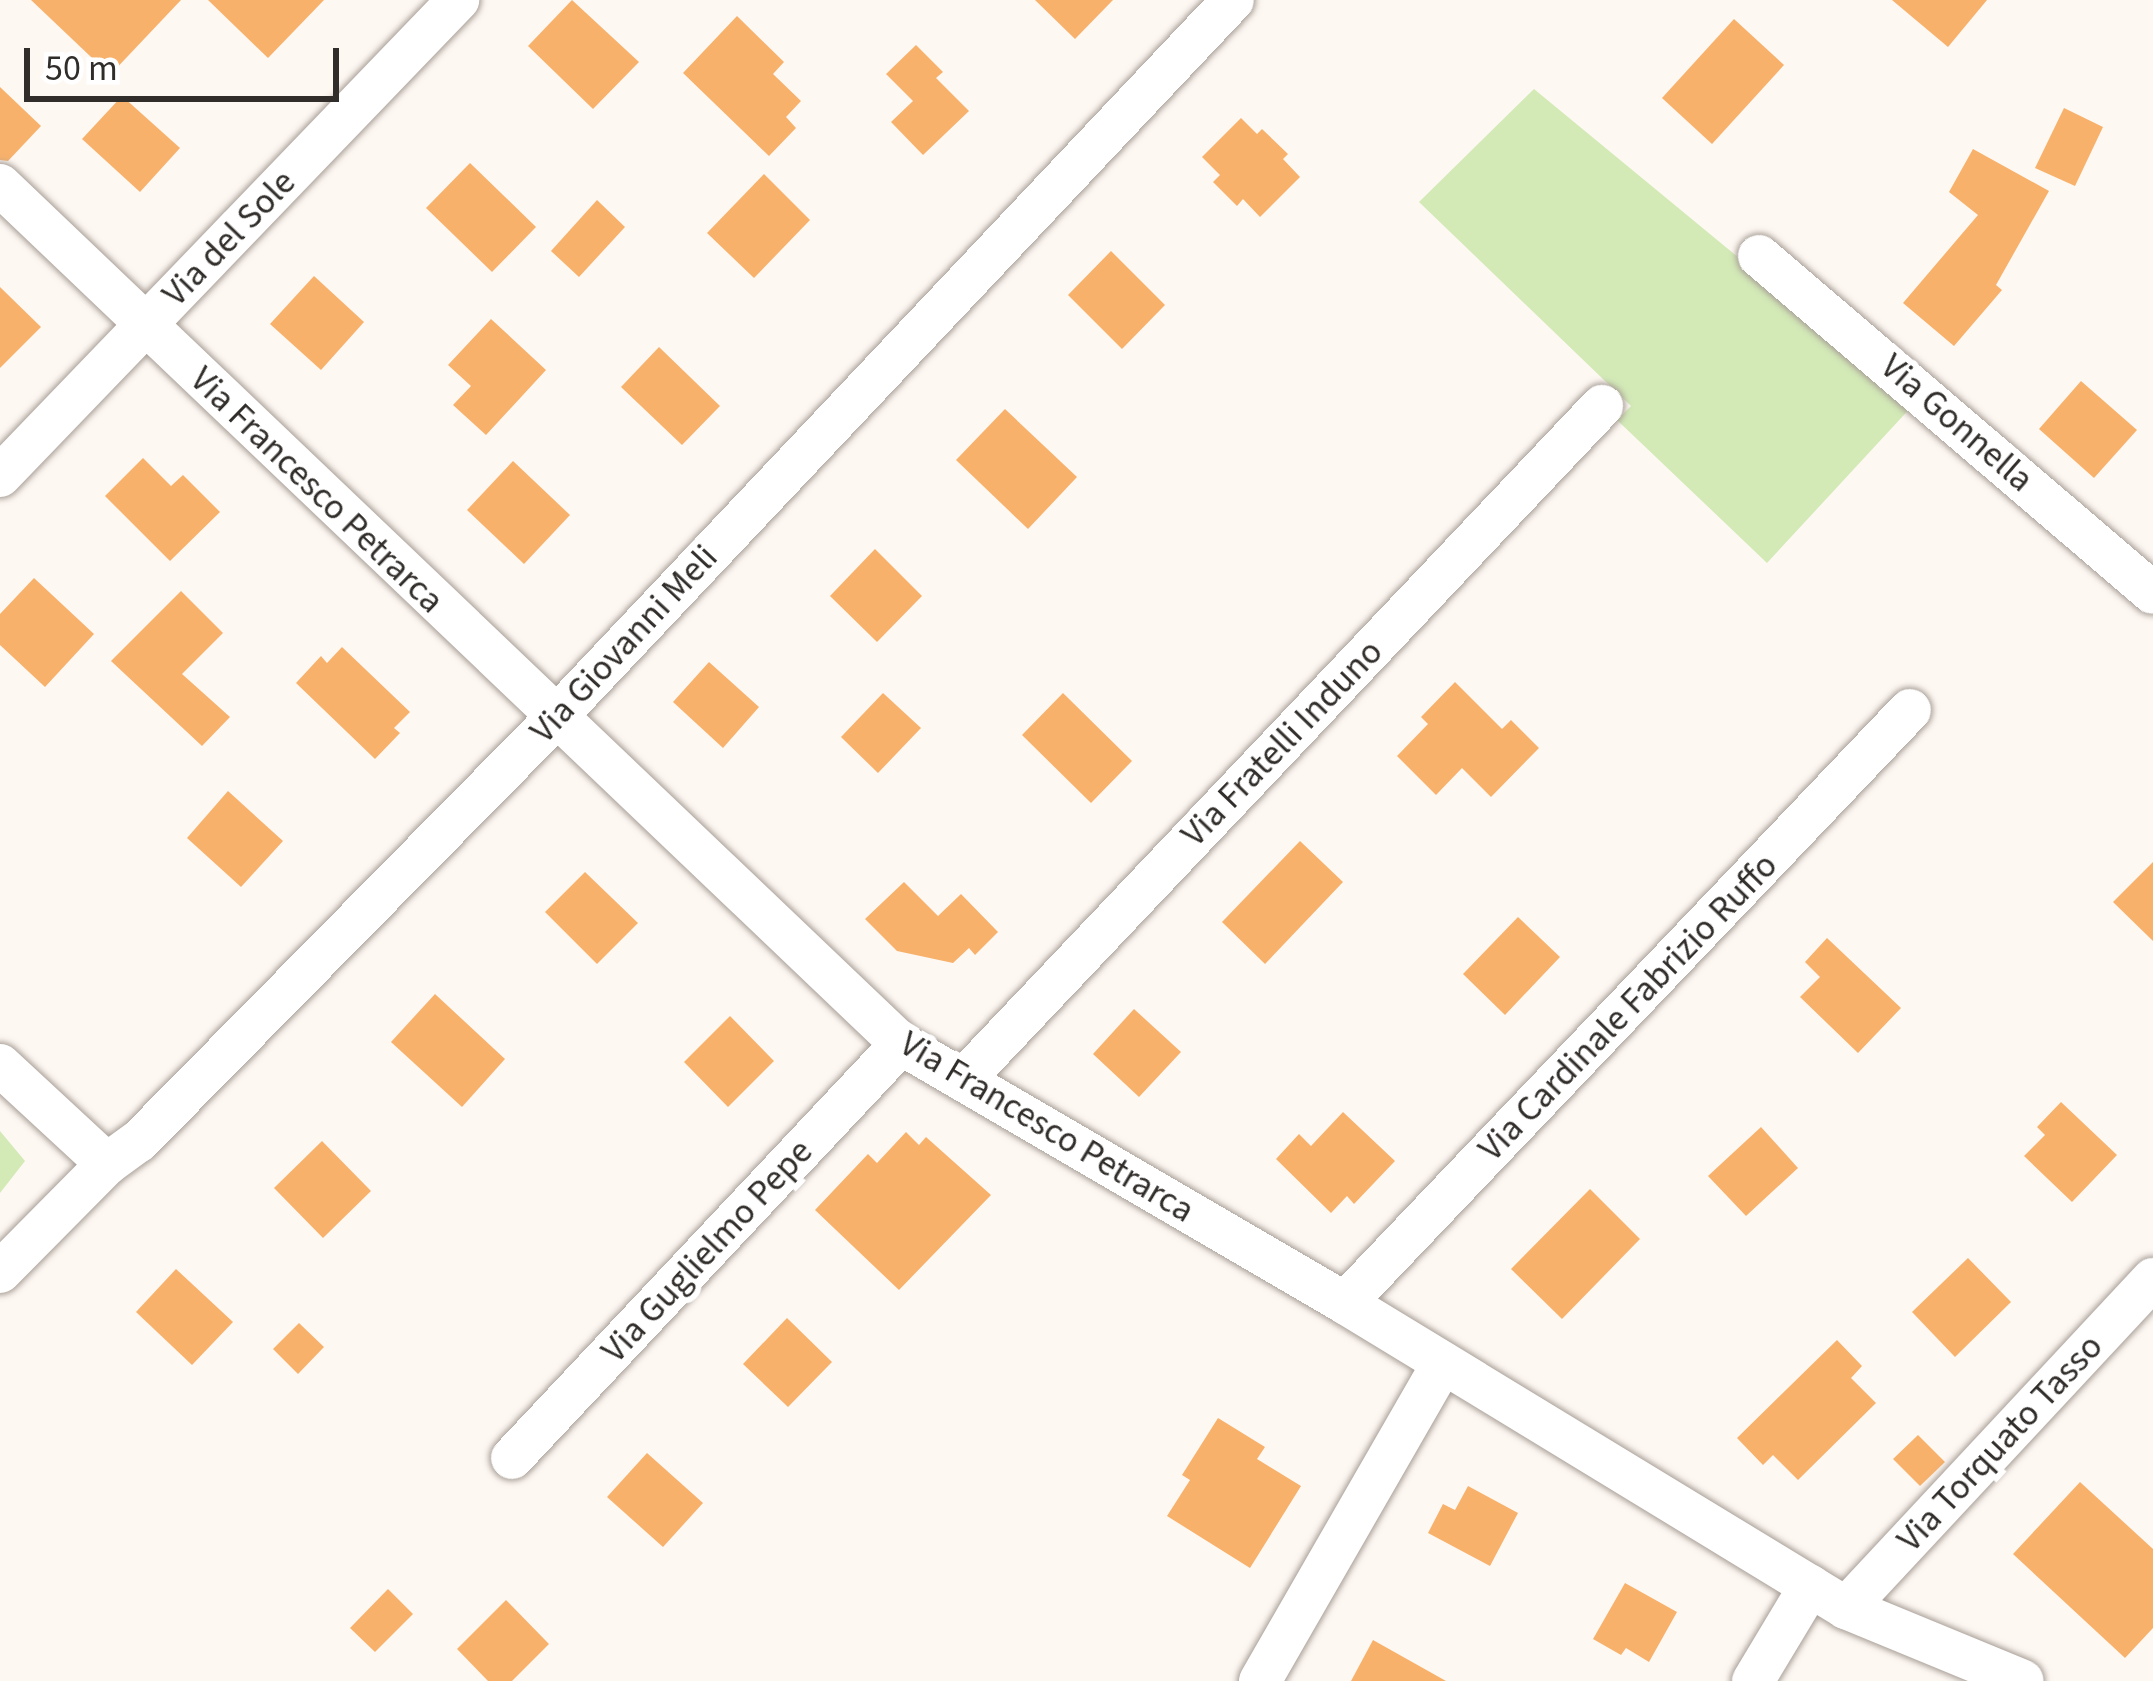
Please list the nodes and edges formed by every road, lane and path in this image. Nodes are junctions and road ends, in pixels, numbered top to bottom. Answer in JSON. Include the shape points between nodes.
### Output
{"nodes":[{"id":1,"x":458,"y":0,"type":"edge"},
{"id":2,"x":1233,"y":0,"type":"edge"},
{"id":3,"x":0,"y":185,"type":"edge"},
{"id":4,"x":1759,"y":256,"type":"dead end"},
{"id":5,"x":144,"y":324,"type":"junction"},
{"id":6,"x":1602,"y":406,"type":"dead end"},
{"id":7,"x":0,"y":476,"type":"edge"},
{"id":8,"x":2153,"y":593,"type":"edge"},
{"id":9,"x":1910,"y":710,"type":"dead end"},
{"id":10,"x":555,"y":718,"type":"junction"},
{"id":11,"x":901,"y":1044,"type":"junction"},
{"id":12,"x":0,"y":1065,"type":"edge"},
{"id":13,"x":963,"y":1080,"type":"junction"},
{"id":14,"x":107,"y":1164,"type":"junction"},
{"id":15,"x":0,"y":1272,"type":"edge"},
{"id":16,"x":2153,"y":1279,"type":"edge"},
{"id":17,"x":1345,"y":1303,"type":"junction"},
{"id":18,"x":1443,"y":1363,"type":"junction"},
{"id":19,"x":512,"y":1457,"type":"dead end"},
{"id":20,"x":1828,"y":1597,"type":"junction"},
{"id":21,"x":1260,"y":1681,"type":"edge"},
{"id":22,"x":1753,"y":1681,"type":"edge"},
{"id":23,"x":2023,"y":1681,"type":"edge"}],
"edges":[{"from":1,"to":5,"type":"street","name":"Via del Sole"},
{"from":2,"to":10,"type":"street","name":"Via Giovanni Meli"},
{"from":3,"to":5,"type":"street","name":"Via Francesco Petrarca"},
{"from":4,"to":8,"type":"street","name":"Via Gonnella"},
{"from":5,"to":7,"type":"street","name":"Via del Sole"},
{"from":5,"to":10,"type":"street","name":"Via Francesco Petrarca"},
{"from":6,"to":13,"type":"street","name":"Via Fratelli Induno"},
{"from":9,"to":17,"type":"street","name":"Via Cardinale Fabrizio Ruffo"},
{"from":10,"to":11,"type":"street","name":"Via Francesco Petrarca"},
{"from":10,"to":14,"type":"street","name":"Via Giovanni Meli","via":[[139,1141]]},
{"from":11,"to":13,"type":"street","name":"Via Francesco Petrarca"},
{"from":11,"to":19,"type":"street","name":"Via Guglielmo Pepe"},
{"from":12,"to":14,"type":"street"},
{"from":13,"to":17,"type":"street","name":"Via Francesco Petrarca"},
{"from":14,"to":15,"type":"street","name":"Via Giovanni Meli"},
{"from":16,"to":20,"type":"street","name":"Via Torquato Tasso"},
{"from":17,"to":18,"type":"street","name":"Via Francesco Petrarca"},
{"from":18,"to":20,"type":"street","name":"Via Francesco Petrarca"},
{"from":18,"to":21,"type":"street"},
{"from":20,"to":22,"type":"street","name":"Via Torquato Tasso"},
{"from":20,"to":23,"type":"street","name":"Via Francesco Petrarca"}]}
